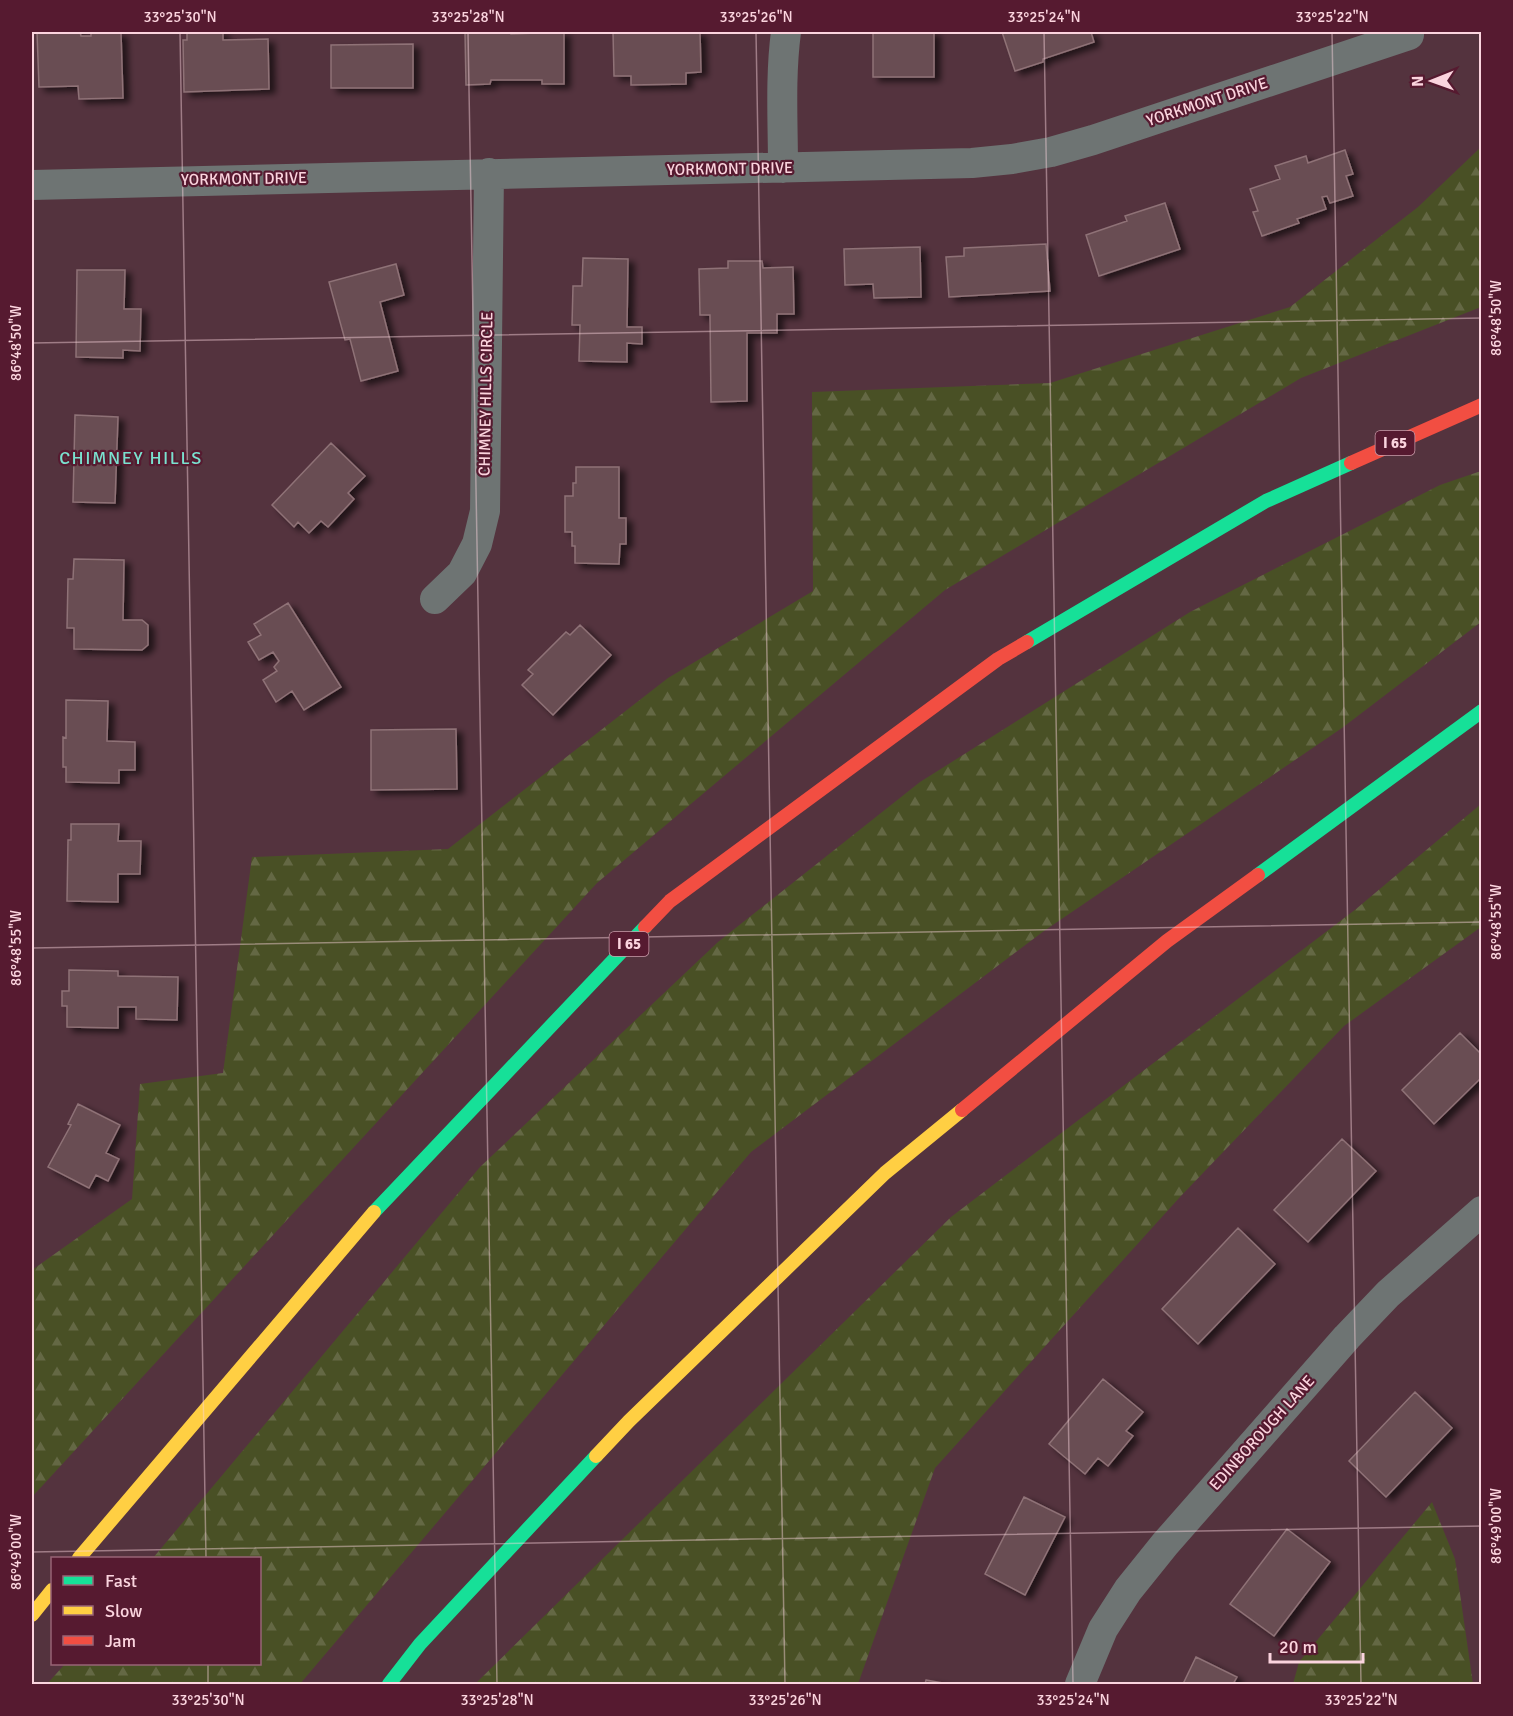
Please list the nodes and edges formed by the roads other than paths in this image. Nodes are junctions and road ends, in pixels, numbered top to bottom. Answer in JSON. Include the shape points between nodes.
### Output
{"nodes":[{"id":1,"x":786,"y":32,"type":"edge"},
{"id":2,"x":1408,"y":35,"type":"dead end"},
{"id":3,"x":783,"y":168,"type":"junction"},
{"id":4,"x":489,"y":173,"type":"junction"},
{"id":5,"x":32,"y":185,"type":"edge"},
{"id":6,"x":1482,"y":405,"type":"edge"},
{"id":7,"x":435,"y":599,"type":"dead end"},
{"id":8,"x":1482,"y":711,"type":"edge"},
{"id":9,"x":1482,"y":1211,"type":"edge"},
{"id":10,"x":80,"y":1557,"type":"edge"},
{"id":11,"x":51,"y":1591,"type":"edge"},
{"id":12,"x":32,"y":1615,"type":"edge"},
{"id":13,"x":389,"y":1684,"type":"edge"},
{"id":14,"x":1080,"y":1684,"type":"edge"}],
"edges":[{"from":1,"to":3,"type":"street"},
{"from":2,"to":3,"type":"street","name":"YORKMONT DRIVE","via":[[1051,152],[972,163]]},
{"from":3,"to":4,"type":"street","name":"YORKMONT DRIVE"},
{"from":4,"to":5,"type":"street","name":"YORKMONT DRIVE"},
{"from":4,"to":7,"type":"street","name":"CHIMNEY HILLS CIRCLE","via":[[485,511],[477,544],[462,573]]},
{"from":6,"to":10,"type":"highway","number":"I 65","via":[[1266,501],[998,659],[670,901],[386,1198]]},
{"from":8,"to":13,"type":"highway","via":[[1167,941],[885,1173],[629,1421],[420,1644]]},
{"from":9,"to":14,"type":"street","name":"EDINBOROUGH LANE","via":[[1355,1328],[1165,1544],[1103,1629]]},
{"from":11,"to":12,"type":"highway"}]}
